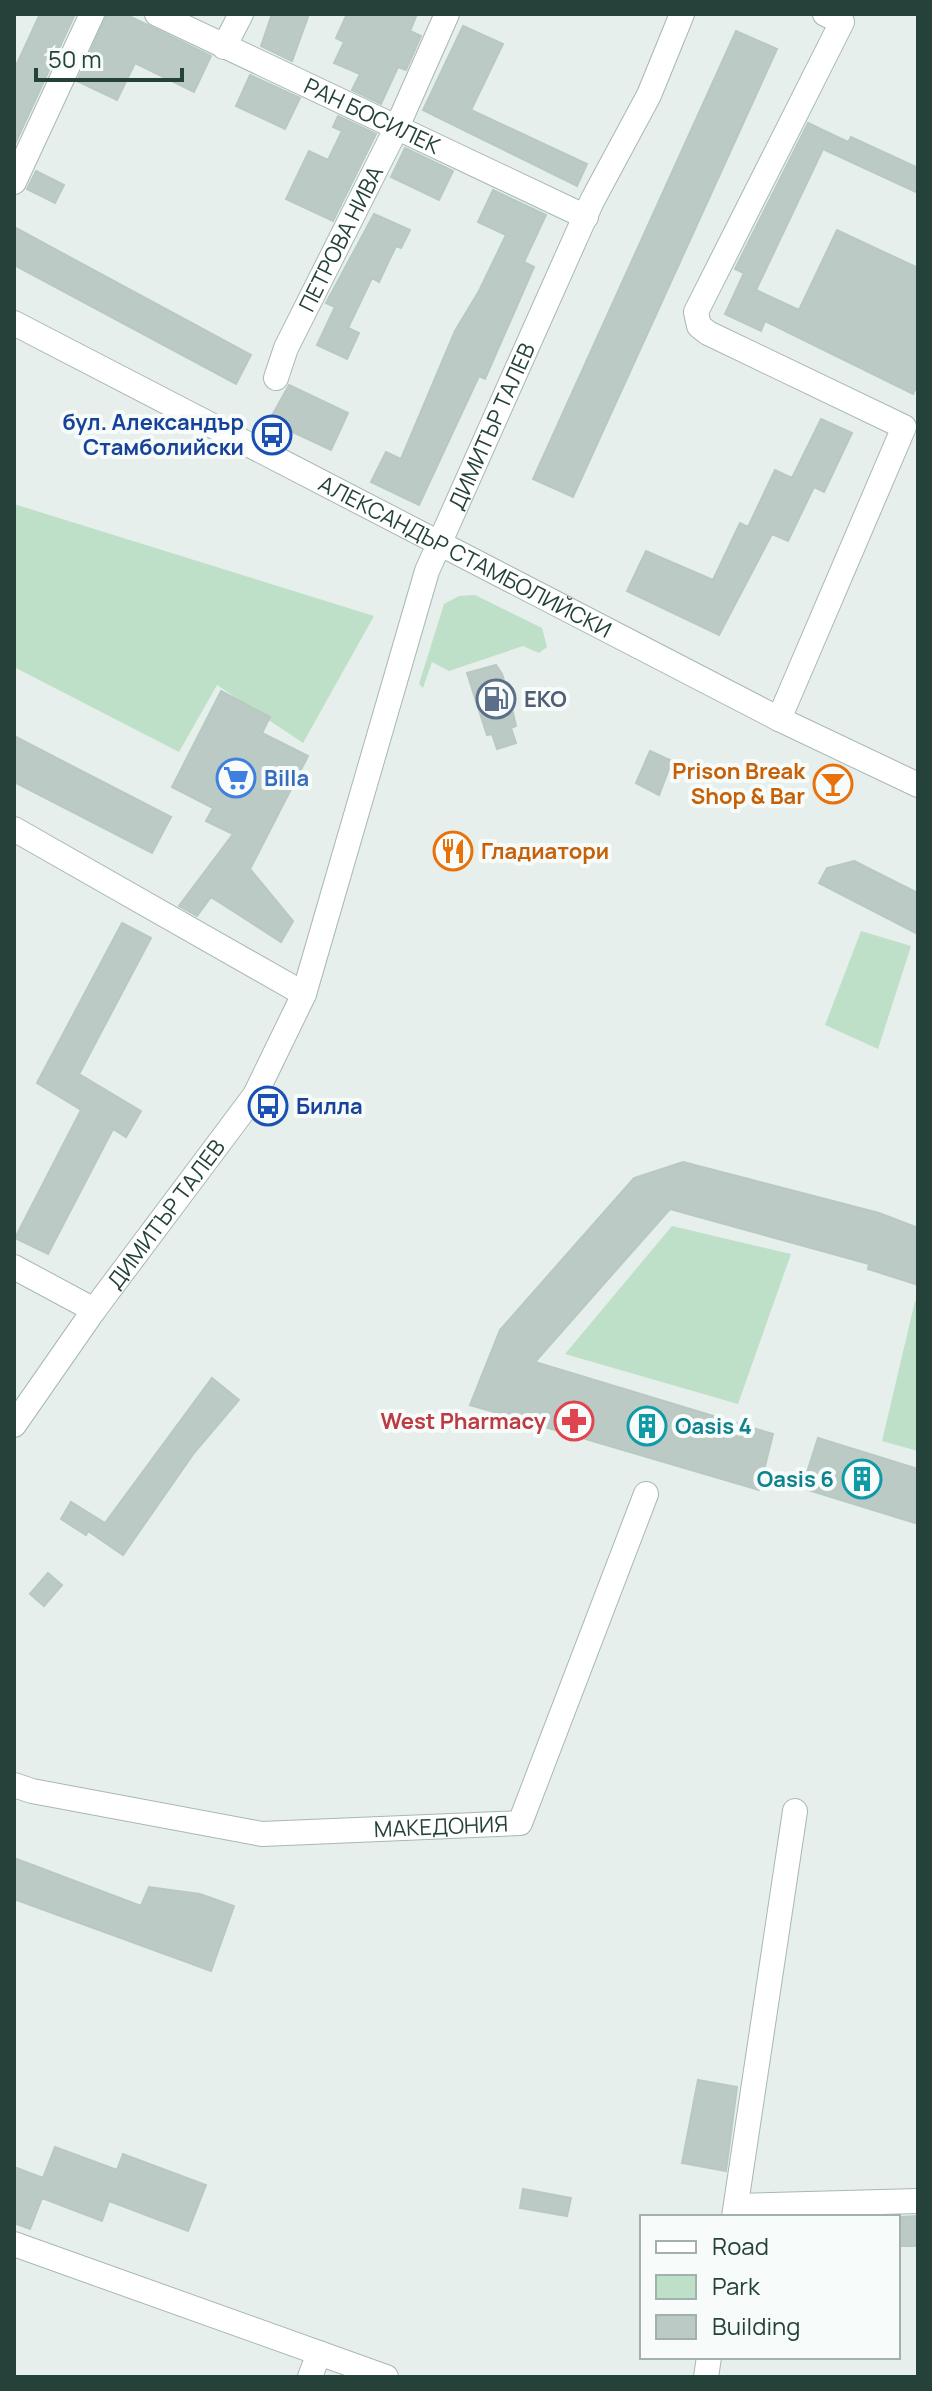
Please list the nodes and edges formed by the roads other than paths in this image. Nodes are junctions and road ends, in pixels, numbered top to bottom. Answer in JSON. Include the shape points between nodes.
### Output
{"nodes":[{"id":1,"x":92,"y":14,"type":"edge"},
{"id":2,"x":157,"y":14,"type":"edge"},
{"id":3,"x":241,"y":14,"type":"edge"},
{"id":4,"x":447,"y":14,"type":"edge"},
{"id":5,"x":682,"y":14,"type":"edge"},
{"id":6,"x":833,"y":18,"type":"edge"},
{"id":7,"x":224,"y":47,"type":"junction"},
{"id":8,"x":397,"y":127,"type":"junction"},
{"id":9,"x":14,"y":182,"type":"edge"},
{"id":10,"x":586,"y":217,"type":"junction"},
{"id":11,"x":14,"y":323,"type":"edge"},
{"id":12,"x":276,"y":378,"type":"dead end"},
{"id":13,"x":439,"y":542,"type":"junction"},
{"id":14,"x":779,"y":719,"type":"junction"},
{"id":15,"x":918,"y":785,"type":"edge"},
{"id":16,"x":14,"y":829,"type":"edge"},
{"id":17,"x":304,"y":994,"type":"junction"},
{"id":18,"x":14,"y":1267,"type":"edge"},
{"id":19,"x":94,"y":1310,"type":"junction"},
{"id":20,"x":14,"y":1425,"type":"edge"},
{"id":21,"x":646,"y":1494,"type":"dead end"},
{"id":22,"x":14,"y":1785,"type":"edge"},
{"id":23,"x":795,"y":1811,"type":"dead end"},
{"id":24,"x":918,"y":2201,"type":"edge"},
{"id":25,"x":735,"y":2212,"type":"edge"},
{"id":26,"x":14,"y":2244,"type":"edge"},
{"id":27,"x":319,"y":2353,"type":"junction"},
{"id":28,"x":310,"y":2377,"type":"edge"},
{"id":29,"x":386,"y":2377,"type":"edge"}],
"edges":[{"from":1,"to":9,"type":"street"},
{"from":2,"to":7,"type":"street","name":"РАН БОСИЛЕК"},
{"from":3,"to":7,"type":"street"},
{"from":4,"to":8,"type":"street","name":"ПЕТРОВА НИВА"},
{"from":5,"to":10,"type":"street","name":"ДИМИТЪР ТАЛЕВ","via":[[649,95]]},
{"from":6,"to":14,"type":"street","via":[[696,312],[699,326],[708,333],[904,427]]},
{"from":7,"to":8,"type":"street","name":"РАН БОСИЛЕК"},
{"from":8,"to":10,"type":"street","name":"РАН БОСИЛЕК"},
{"from":8,"to":12,"type":"street","name":"ПЕТРОВА НИВА","via":[[286,348]]},
{"from":10,"to":13,"type":"street","name":"ДИМИТЪР ТАЛЕВ"},
{"from":11,"to":13,"type":"street","name":"АЛЕКСАНДЪР СТАМБОЛИЙСКИ"},
{"from":13,"to":14,"type":"street","name":"АЛЕКСАНДЪР СТАМБОЛИЙСКИ"},
{"from":13,"to":17,"type":"street","name":"ДИМИТЪР ТАЛЕВ"},
{"from":14,"to":15,"type":"street","name":"АЛЕКСАНДЪР СТАМБОЛИЙСКИ"},
{"from":16,"to":17,"type":"street"},
{"from":17,"to":19,"type":"street","name":"ДИМИТЪР ТАЛЕВ","via":[[255,1095]]},
{"from":18,"to":19,"type":"street"},
{"from":19,"to":20,"type":"street","name":"ДИМИТЪР ТАЛЕВ"},
{"from":21,"to":22,"type":"street","name":"МАКЕДОНИЯ","via":[[520,1823],[262,1834]]},
{"from":23,"to":25,"type":"street"},
{"from":24,"to":25,"type":"street"},
{"from":26,"to":27,"type":"street"},
{"from":27,"to":28,"type":"street"},
{"from":27,"to":29,"type":"street"}]}
